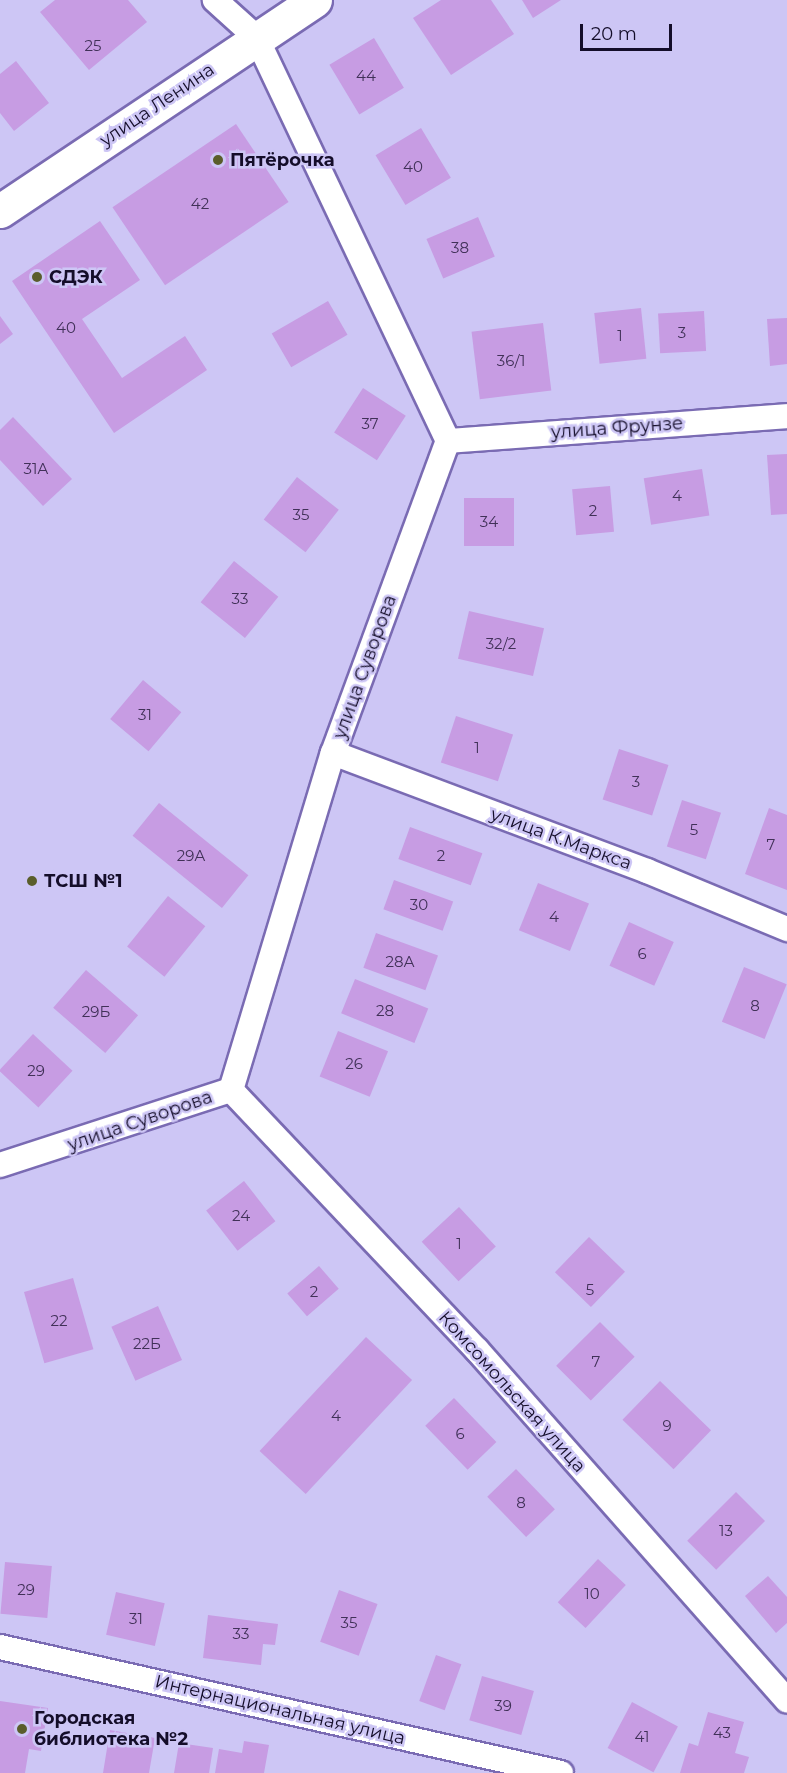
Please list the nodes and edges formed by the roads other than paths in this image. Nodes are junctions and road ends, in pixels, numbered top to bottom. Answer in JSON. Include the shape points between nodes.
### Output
{"nodes":[{"id":1,"x":215,"y":0,"type":"edge"},
{"id":2,"x":315,"y":0,"type":"edge"},
{"id":3,"x":257,"y":38,"type":"junction"},
{"id":4,"x":0,"y":211,"type":"edge"},
{"id":5,"x":787,"y":416,"type":"edge"},
{"id":6,"x":448,"y":441,"type":"junction"},
{"id":7,"x":333,"y":753,"type":"junction"},
{"id":8,"x":787,"y":929,"type":"edge"},
{"id":9,"x":231,"y":1090,"type":"junction"},
{"id":10,"x":0,"y":1165,"type":"edge"},
{"id":11,"x":0,"y":1647,"type":"edge"},
{"id":12,"x":787,"y":1701,"type":"edge"},
{"id":13,"x":561,"y":1773,"type":"edge"}],
"edges":[{"from":1,"to":3,"type":"street"},
{"from":2,"to":3,"type":"street","name":"улица Ленина"},
{"from":3,"to":4,"type":"street","name":"улица Ленина"},
{"from":3,"to":6,"type":"street"},
{"from":5,"to":6,"type":"street","name":"улица Фрунзе"},
{"from":6,"to":7,"type":"street","name":"улица Суворова"},
{"from":7,"to":8,"type":"street","name":"улица К.Маркса","via":[[647,871]]},
{"from":7,"to":9,"type":"street","name":"улица Суворова"},
{"from":9,"to":10,"type":"street","name":"улица Суворова"},
{"from":9,"to":12,"type":"street","name":"Комсомольская улица","via":[[477,1350]]},
{"from":11,"to":13,"type":"street","name":"Интернациональная улица"}]}
